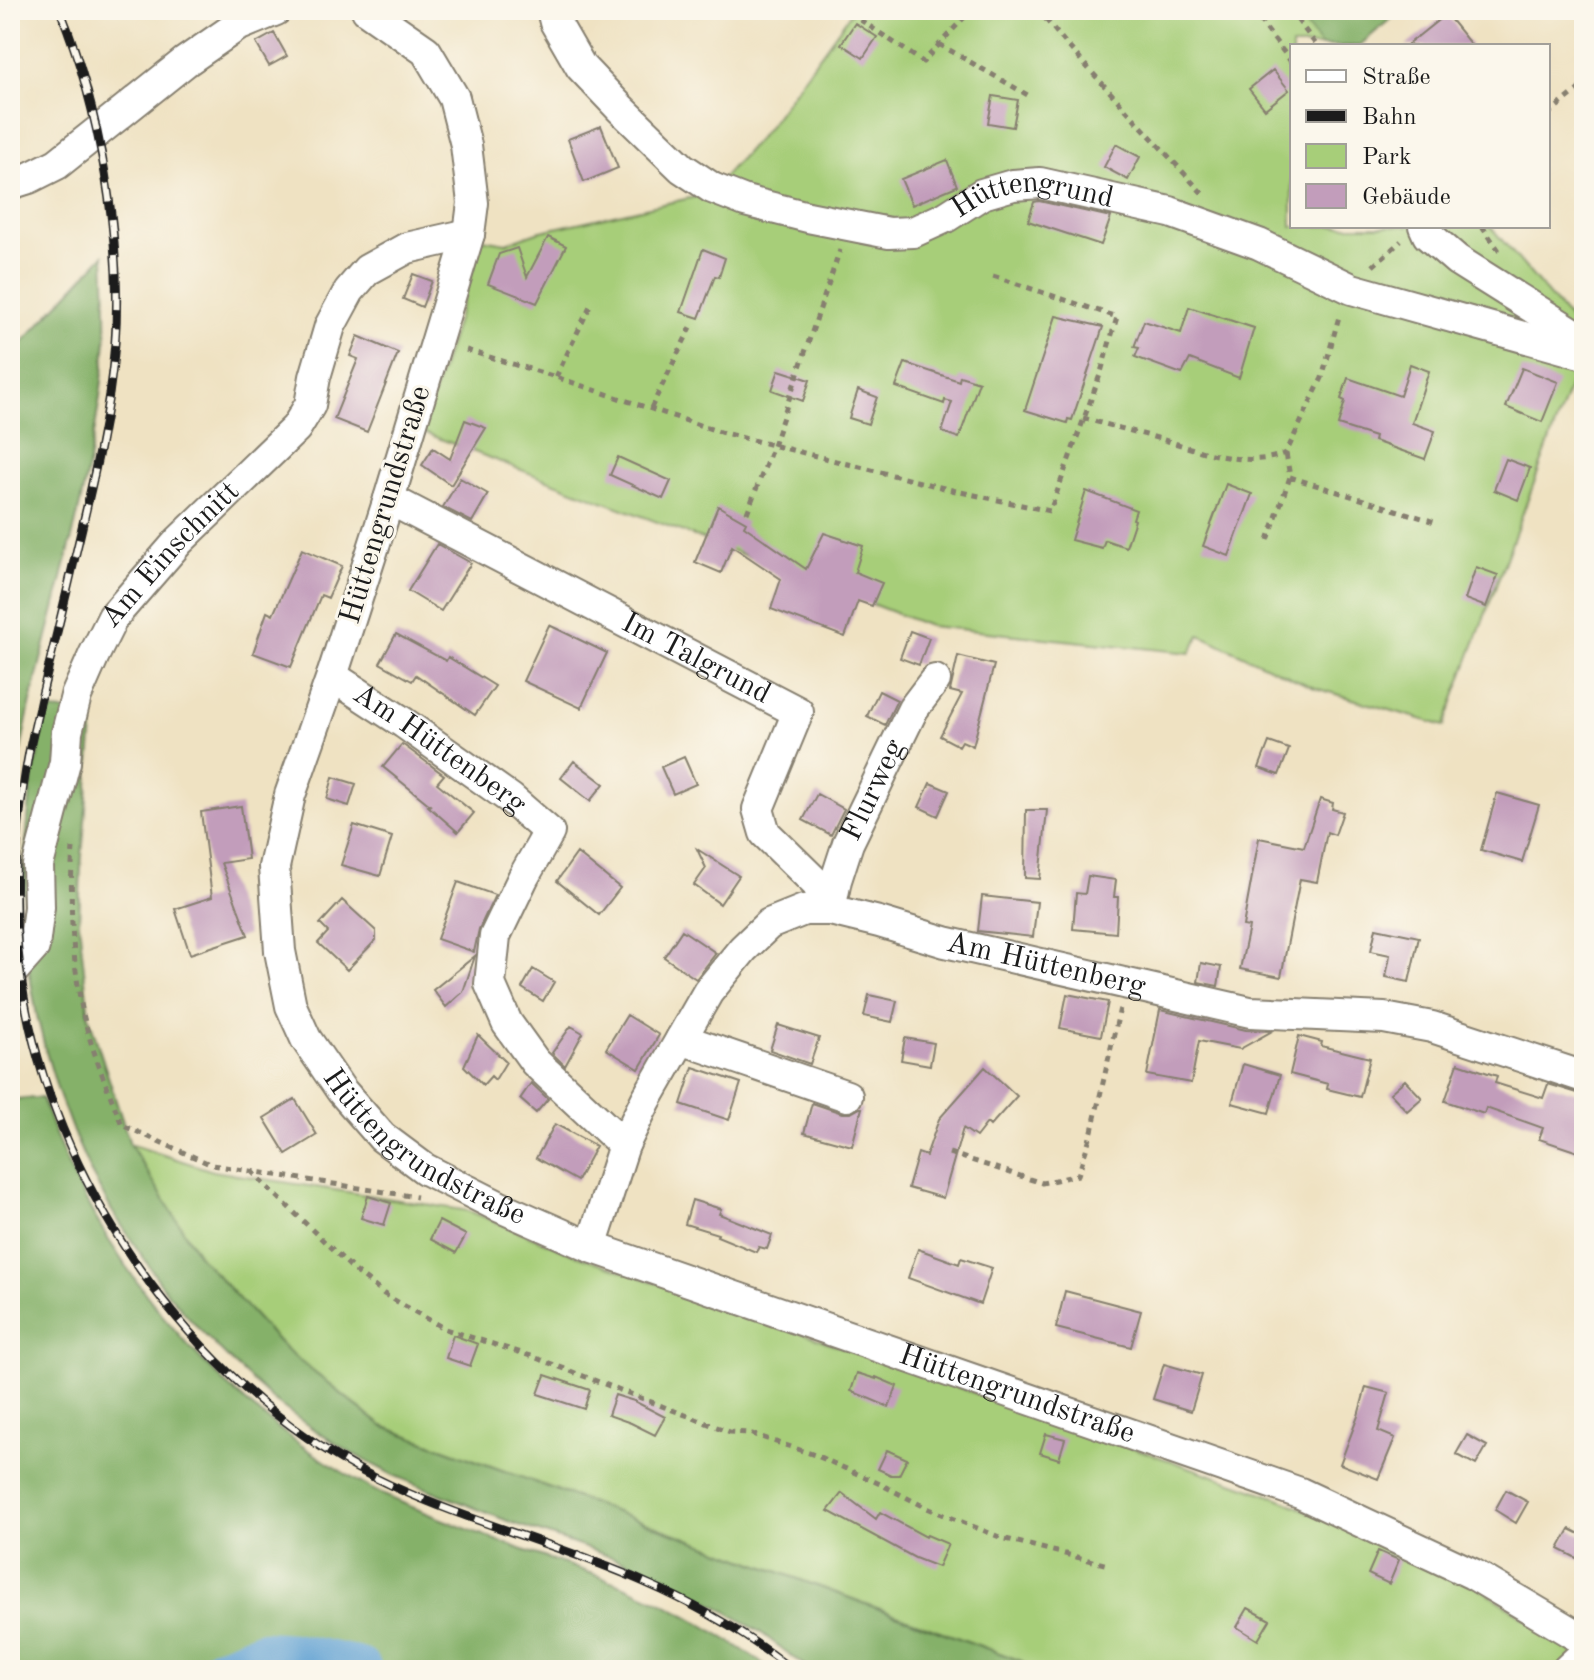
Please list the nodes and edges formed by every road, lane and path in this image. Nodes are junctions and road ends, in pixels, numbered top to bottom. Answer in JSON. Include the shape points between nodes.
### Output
{"nodes":[{"id":1,"x":276,"y":10,"type":"edge"},
{"id":2,"x":367,"y":10,"type":"edge"},
{"id":3,"x":552,"y":10,"type":"edge"},
{"id":4,"x":971,"y":10,"type":"edge"},
{"id":5,"x":1038,"y":10,"type":"edge"},
{"id":6,"x":1252,"y":10,"type":"edge"},
{"id":7,"x":1290,"y":10,"type":"edge"},
{"id":8,"x":850,"y":13,"type":"dead end"},
{"id":9,"x":939,"y":44,"type":"junction"},
{"id":10,"x":1316,"y":44,"type":"edge"},
{"id":11,"x":1290,"y":60,"type":"edge"},
{"id":12,"x":1584,"y":82,"type":"edge"},
{"id":13,"x":1031,"y":97,"type":"dead end"},
{"id":14,"x":1550,"y":112,"type":"edge"},
{"id":15,"x":10,"y":184,"type":"edge"},
{"id":16,"x":1207,"y":199,"type":"dead end"},
{"id":17,"x":848,"y":225,"type":"junction"},
{"id":18,"x":1426,"y":231,"type":"edge"},
{"id":19,"x":469,"y":234,"type":"junction"},
{"id":20,"x":990,"y":275,"type":"dead end"},
{"id":21,"x":1352,"y":289,"type":"junction"},
{"id":22,"x":591,"y":304,"type":"dead end"},
{"id":23,"x":693,"y":323,"type":"dead end"},
{"id":24,"x":1584,"y":340,"type":"edge"},
{"id":25,"x":466,"y":350,"type":"dead end"},
{"id":26,"x":1584,"y":354,"type":"edge"},
{"id":27,"x":556,"y":377,"type":"junction"},
{"id":28,"x":651,"y":408,"type":"junction"},
{"id":29,"x":1083,"y":418,"type":"junction"},
{"id":30,"x":773,"y":446,"type":"junction"},
{"id":31,"x":1286,"y":453,"type":"junction"},
{"id":32,"x":1290,"y":477,"type":"junction"},
{"id":33,"x":389,"y":499,"type":"junction"},
{"id":34,"x":747,"y":513,"type":"dead end"},
{"id":35,"x":1438,"y":523,"type":"dead end"},
{"id":36,"x":1268,"y":540,"type":"dead end"},
{"id":37,"x":332,"y":676,"type":"junction"},
{"id":38,"x":935,"y":680,"type":"dead end"},
{"id":39,"x":74,"y":836,"type":"dead end"},
{"id":40,"x":830,"y":910,"type":"junction"},
{"id":41,"x":10,"y":974,"type":"edge"},
{"id":42,"x":1126,"y":983,"type":"junction"},
{"id":43,"x":681,"y":1039,"type":"junction"},
{"id":44,"x":1584,"y":1077,"type":"edge"},
{"id":45,"x":847,"y":1096,"type":"dead end"},
{"id":46,"x":624,"y":1145,"type":"junction"},
{"id":47,"x":949,"y":1153,"type":"dead end"},
{"id":48,"x":251,"y":1171,"type":"junction"},
{"id":49,"x":425,"y":1198,"type":"dead end"},
{"id":50,"x":591,"y":1247,"type":"junction"},
{"id":51,"x":1108,"y":1565,"type":"dead end"},
{"id":52,"x":1584,"y":1640,"type":"edge"},
{"id":53,"x":1584,"y":1654,"type":"edge"},
{"id":54,"x":1567,"y":1670,"type":"edge"}],
"edges":[{"from":1,"to":15,"type":"street","via":[[237,26],[185,62],[57,164]]},
{"from":2,"to":19,"type":"street","name":"Hüttengrundstraße","via":[[426,51],[454,98],[473,203]]},
{"from":3,"to":17,"type":"street","name":"Hüttengrund","via":[[581,67],[682,168],[745,201]]},
{"from":4,"to":9,"type":"path"},
{"from":5,"to":16,"type":"path"},
{"from":6,"to":11,"type":"path"},
{"from":7,"to":10,"type":"path"},
{"from":8,"to":9,"type":"path","via":[[923,62]]},
{"from":9,"to":13,"type":"path"},
{"from":12,"to":14,"type":"path"},
{"from":17,"to":21,"type":"street","name":"Hüttengrund","via":[[913,232],[982,194],[1040,183],[1170,212],[1259,244]]},
{"from":17,"to":30,"type":"path"},
{"from":18,"to":21,"type":"path","via":[[1399,241]]},
{"from":18,"to":24,"type":"street","via":[[1457,260]]},
{"from":19,"to":33,"type":"street","name":"Hüttengrundstraße"},
{"from":19,"to":41,"type":"street","name":"Am Einschnitt","via":[[407,248],[367,270],[330,326],[310,405],[296,428],[179,541],[113,617],[69,723],[65,762],[38,865],[34,947]]},
{"from":20,"to":29,"type":"path","via":[[1117,317]]},
{"from":21,"to":26,"type":"street","name":"Hüttengrund"},
{"from":21,"to":31,"type":"path","via":[[1341,309],[1322,378]]},
{"from":22,"to":27,"type":"path"},
{"from":23,"to":28,"type":"path"},
{"from":25,"to":27,"type":"path"},
{"from":27,"to":28,"type":"path"},
{"from":28,"to":30,"type":"path"},
{"from":29,"to":30,"type":"path","via":[[1050,511]]},
{"from":29,"to":31,"type":"path","via":[[1215,454],[1245,459]]},
{"from":30,"to":34,"type":"path"},
{"from":31,"to":32,"type":"path"},
{"from":32,"to":35,"type":"path"},
{"from":32,"to":36,"type":"path"},
{"from":33,"to":37,"type":"street","name":"Hüttengrundstraße"},
{"from":33,"to":40,"type":"street","name":"Im Talgrund","via":[[798,712],[758,809],[765,833],[817,884]]},
{"from":37,"to":46,"type":"street","name":"Am Hüttenberg","via":[[511,799],[549,832],[495,936],[490,984],[507,1023],[535,1062]]},
{"from":37,"to":50,"type":"street","name":"Hüttengrundstraße","via":[[290,795],[274,867],[280,951],[291,1006],[332,1077],[382,1137],[425,1169]]},
{"from":38,"to":40,"type":"street","name":"Flurweg","via":[[913,709],[848,843]]},
{"from":39,"to":48,"type":"path","via":[[74,954],[84,1015],[122,1125],[212,1165]]},
{"from":40,"to":42,"type":"street","name":"Am Hüttenberg"},
{"from":40,"to":43,"type":"street","name":"Am Hüttenberg","via":[[804,910],[769,924],[708,992]]},
{"from":42,"to":44,"type":"street","name":"Am Hüttenberg","via":[[1250,1012],[1384,1018],[1432,1027]]},
{"from":42,"to":47,"type":"path","via":[[1078,1175],[1042,1183]]},
{"from":43,"to":45,"type":"street"},
{"from":43,"to":46,"type":"street","name":"Am Hüttenberg"},
{"from":46,"to":50,"type":"street","name":"Am Hüttenberg"},
{"from":48,"to":49,"type":"path"},
{"from":48,"to":51,"type":"path","via":[[354,1270],[445,1329],[730,1432],[815,1455],[968,1526]]},
{"from":50,"to":52,"type":"street","name":"Hüttengrundstraße","via":[[1300,1493],[1473,1574]]},
{"from":53,"to":54,"type":"street"}]}
